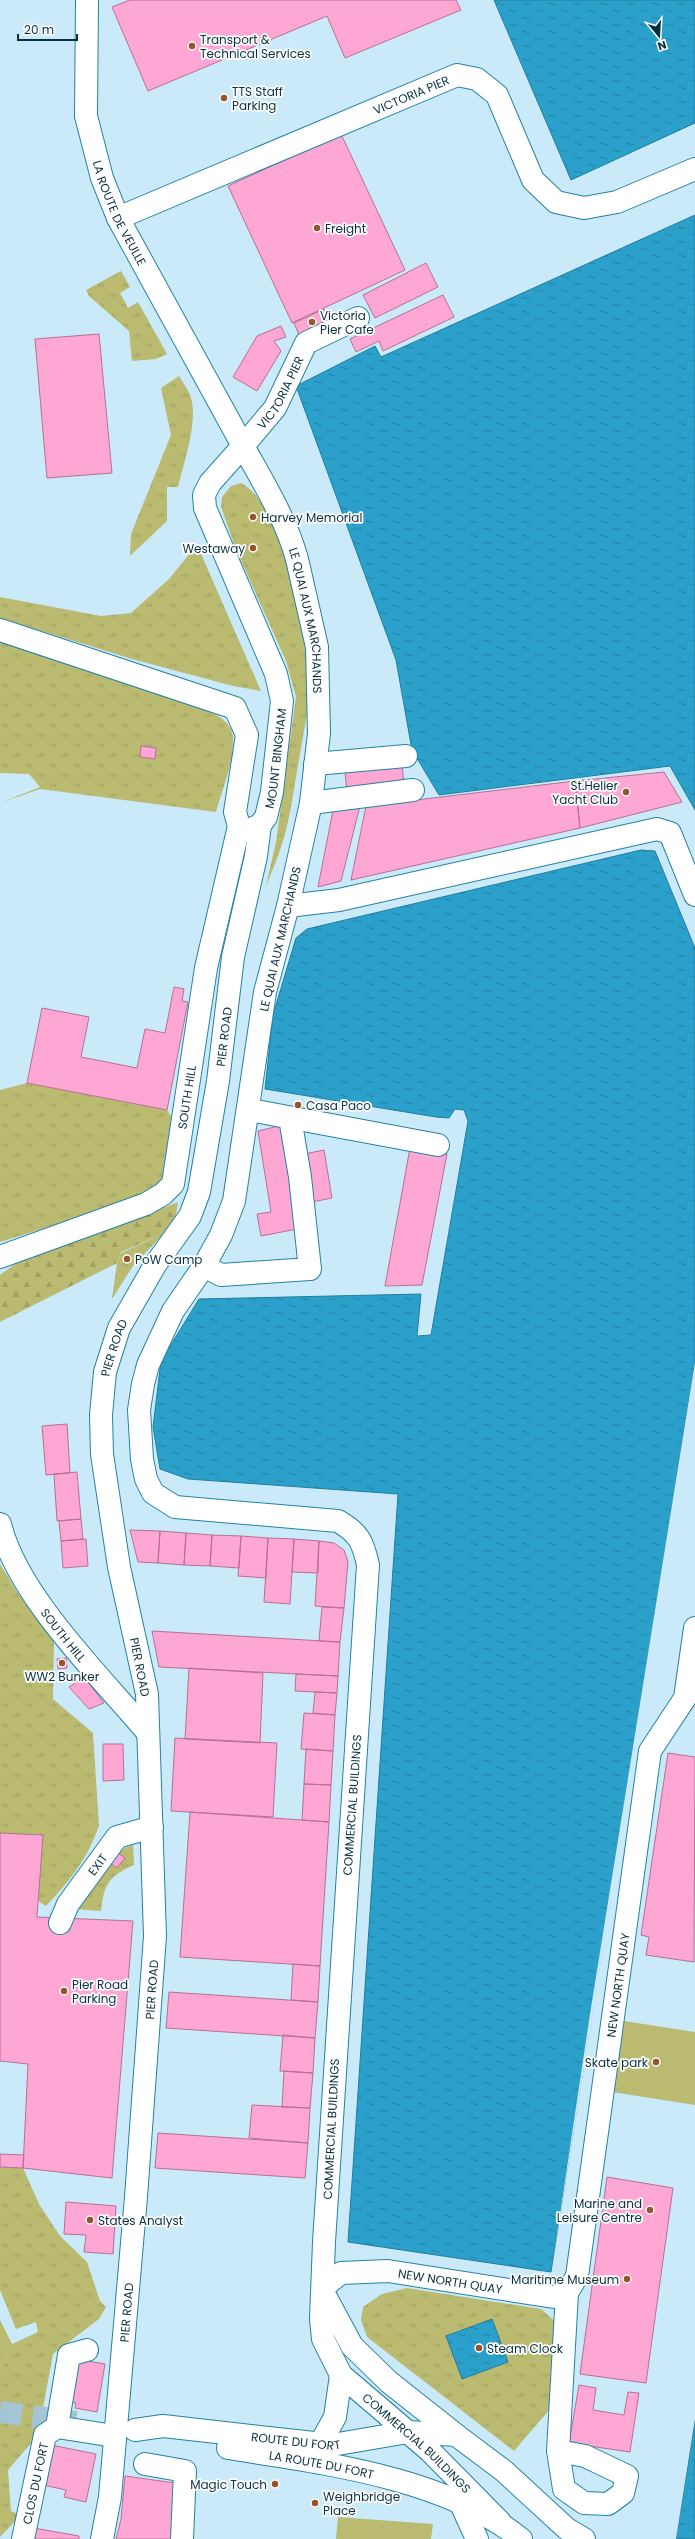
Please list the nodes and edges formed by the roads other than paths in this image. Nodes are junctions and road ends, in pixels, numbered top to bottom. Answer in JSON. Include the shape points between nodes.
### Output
{"nodes":[{"id":1,"x":87,"y":0,"type":"edge"},
{"id":2,"x":695,"y":169,"type":"edge"},
{"id":3,"x":118,"y":218,"type":"junction"},
{"id":4,"x":358,"y":318,"type":"dead end"},
{"id":5,"x":243,"y":446,"type":"junction"},
{"id":6,"x":0,"y":630,"type":"edge"},
{"id":7,"x":406,"y":756,"type":"dead end"},
{"id":8,"x":315,"y":764,"type":"junction"},
{"id":9,"x":413,"y":790,"type":"dead end"},
{"id":10,"x":311,"y":802,"type":"junction"},
{"id":11,"x":249,"y":825,"type":"junction"},
{"id":12,"x":695,"y":894,"type":"edge"},
{"id":13,"x":288,"y":906,"type":"junction"},
{"id":14,"x":250,"y":1110,"type":"junction"},
{"id":15,"x":290,"y":1118,"type":"junction"},
{"id":16,"x":438,"y":1145,"type":"dead end"},
{"id":17,"x":0,"y":1257,"type":"edge"},
{"id":18,"x":204,"y":1266,"type":"junction"},
{"id":19,"x":153,"y":1493,"type":"joint"},
{"id":20,"x":0,"y":1524,"type":"edge"},
{"id":21,"x":695,"y":1628,"type":"edge"},
{"id":22,"x":690,"y":1698,"type":"edge"},
{"id":23,"x":148,"y":1733,"type":"junction"},
{"id":24,"x":152,"y":1827,"type":"junction"},
{"id":25,"x":60,"y":1923,"type":"dead end"},
{"id":26,"x":323,"y":2289,"type":"junction"},
{"id":27,"x":567,"y":2293,"type":"junction"},
{"id":28,"x":88,"y":2350,"type":"dead end"},
{"id":29,"x":341,"y":2375,"type":"junction"},
{"id":30,"x":56,"y":2427,"type":"junction"},
{"id":31,"x":135,"y":2430,"type":"joint"},
{"id":32,"x":408,"y":2432,"type":"junction"},
{"id":33,"x":456,"y":2435,"type":"junction"},
{"id":34,"x":114,"y":2436,"type":"junction"},
{"id":35,"x":320,"y":2444,"type":"junction"},
{"id":36,"x":558,"y":2452,"type":"dead end"},
{"id":37,"x":145,"y":2464,"type":"dead end"},
{"id":38,"x":461,"y":2504,"type":"junction"},
{"id":39,"x":502,"y":2524,"type":"junction"},
{"id":40,"x":21,"y":2537,"type":"edge"},
{"id":41,"x":102,"y":2539,"type":"edge"},
{"id":42,"x":182,"y":2539,"type":"edge"},
{"id":43,"x":477,"y":2539,"type":"edge"},
{"id":44,"x":521,"y":2539,"type":"edge"},
{"id":45,"x":584,"y":2539,"type":"edge"}],
"edges":[{"from":1,"to":3,"type":"main road","name":"LA ROUTE DE VEULLE","via":[[86,116],[102,178]]},
{"from":2,"to":3,"type":"main road","name":"VICTORIA PIER","via":[[617,202],[584,208],[556,202],[533,180],[497,95],[477,79],[458,75]]},
{"from":3,"to":5,"type":"main road","name":"LA ROUTE DE VEULLE"},
{"from":4,"to":5,"type":"main road","name":"VICTORIA PIER","via":[[306,343],[275,408]]},
{"from":5,"to":8,"type":"main road","name":"LE QUAI AUX MARCHANDS","via":[[294,546],[314,632],[317,647],[319,733]]},
{"from":5,"to":11,"type":"main road","name":"MOUNT BINGHAM","via":[[210,483],[204,495],[204,508],[276,674],[282,701],[272,792],[266,817]]},
{"from":6,"to":11,"type":"main road","via":[[234,708],[247,735],[235,812]]},
{"from":7,"to":8,"type":"main road"},
{"from":8,"to":10,"type":"main road","name":"LE QUAI AUX MARCHANDS"},
{"from":9,"to":10,"type":"main road"},
{"from":10,"to":13,"type":"main road","name":"LE QUAI AUX MARCHANDS"},
{"from":11,"to":17,"type":"main road","name":"SOUTH HILL","via":[[206,968],[173,1184],[163,1194],[146,1204]]},
{"from":11,"to":23,"type":"main road","name":"PIER ROAD","via":[[256,856],[233,956],[218,1081],[199,1192],[190,1216],[155,1265],[119,1328],[105,1372],[101,1416],[102,1454],[119,1567],[144,1676]]},
{"from":12,"to":13,"type":"main road","via":[[670,833],[657,829],[339,900]]},
{"from":13,"to":14,"type":"main road","name":"LE QUAI AUX MARCHANDS","via":[[265,992]]},
{"from":14,"to":15,"type":"main road"},
{"from":14,"to":18,"type":"main road","name":"LE QUAI AUX MARCHANDS","via":[[234,1201],[221,1235]]},
{"from":15,"to":16,"type":"main road"},
{"from":15,"to":18,"type":"main road","via":[[310,1269],[221,1275]]},
{"from":18,"to":19,"type":"main road","name":"LE QUAI AUX MARCHANDS","via":[[173,1311],[148,1365],[143,1384],[139,1410],[142,1459],[146,1479]]},
{"from":19,"to":26,"type":"main road","name":"COMMERCIAL BUILDINGS","via":[[175,1507],[338,1521],[354,1530],[364,1547],[368,1565],[341,1961]]},
{"from":20,"to":23,"type":"main road","name":"SOUTH HILL","via":[[12,1561],[26,1583],[57,1625]]},
{"from":21,"to":22,"type":"main road","name":"NEW NORTH QUAY"},
{"from":22,"to":27,"type":"main road","name":"NEW NORTH QUAY","via":[[650,1751],[576,2276]]},
{"from":23,"to":24,"type":"main road","name":"PIER ROAD"},
{"from":24,"to":25,"type":"main road","name":"EXIT","via":[[117,1837],[68,1904]]},
{"from":24,"to":34,"type":"main road","name":"PIER ROAD","via":[[155,1936],[136,2196]]},
{"from":26,"to":27,"type":"main road","name":"NEW NORTH QUAY","via":[[341,2273],[388,2271],[554,2297]]},
{"from":26,"to":29,"type":"main road","name":"COMMERCIAL BUILDINGS","via":[[323,2339]]},
{"from":26,"to":33,"type":"main road","via":[[352,2346],[389,2382]]},
{"from":27,"to":36,"type":"main road"},
{"from":28,"to":30,"type":"main road","via":[[69,2355]]},
{"from":29,"to":32,"type":"main road","name":"COMMERCIAL BUILDINGS"},
{"from":29,"to":35,"type":"main road","via":[[335,2417]]},
{"from":30,"to":34,"type":"main road","name":"CLOS DU FORT"},
{"from":30,"to":40,"type":"main road","name":"CLOS DU FORT","via":[[45,2435]]},
{"from":31,"to":35,"type":"main road","name":"ROUTE DU FORT","via":[[163,2426]]},
{"from":31,"to":38,"type":"main road","name":"LA ROUTE DU FORT","via":[[164,2439],[316,2462],[434,2491]]},
{"from":32,"to":33,"type":"main road","name":"ROUTE DU FORT"},
{"from":32,"to":35,"type":"main road","name":"ROUTE DU FORT","via":[[332,2445]]},
{"from":32,"to":39,"type":"main road","name":"COMMERCIAL BUILDINGS","via":[[458,2478]]},
{"from":33,"to":45,"type":"main road","via":[[504,2471],[567,2529]]},
{"from":34,"to":41,"type":"main road","name":"PIER ROAD","via":[[110,2497]]},
{"from":37,"to":42,"type":"main road","via":[[185,2471]]},
{"from":38,"to":39,"type":"main road","name":"LA ROUTE DU FORT"},
{"from":38,"to":43,"type":"main road"},
{"from":39,"to":44,"type":"main road"}]}
